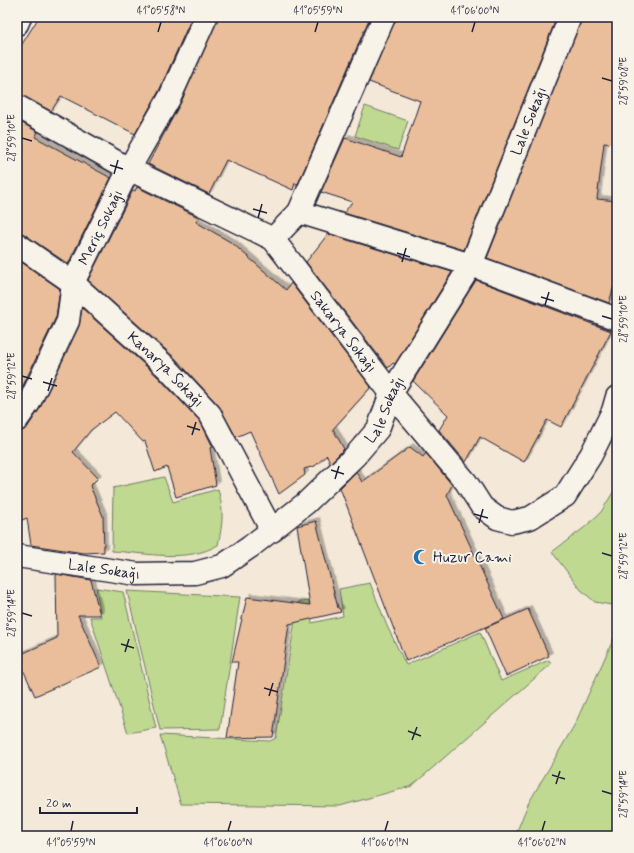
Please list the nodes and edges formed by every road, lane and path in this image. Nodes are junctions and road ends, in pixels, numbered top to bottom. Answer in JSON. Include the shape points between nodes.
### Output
{"nodes":[{"id":1,"x":20,"y":17,"type":"edge"},
{"id":2,"x":206,"y":17,"type":"edge"},
{"id":3,"x":384,"y":17,"type":"edge"},
{"id":4,"x":570,"y":17,"type":"edge"},
{"id":5,"x":17,"y":24,"type":"edge"},
{"id":6,"x":17,"y":106,"type":"edge"},
{"id":7,"x":129,"y":169,"type":"junction"},
{"id":8,"x":299,"y":212,"type":"junction"},
{"id":9,"x":274,"y":239,"type":"junction"},
{"id":10,"x":17,"y":244,"type":"edge"},
{"id":11,"x":471,"y":265,"type":"junction"},
{"id":12,"x":73,"y":283,"type":"junction"},
{"id":13,"x":617,"y":319,"type":"edge"},
{"id":14,"x":391,"y":394,"type":"junction"},
{"id":15,"x":617,"y":397,"type":"edge"},
{"id":16,"x":17,"y":420,"type":"edge"},
{"id":17,"x":272,"y":531,"type":"junction"},
{"id":18,"x":17,"y":556,"type":"edge"}],
"edges":[{"from":1,"to":5,"type":"street"},
{"from":2,"to":7,"type":"street","name":"Meriç Sokağı","via":[[170,97]]},
{"from":3,"to":8,"type":"street"},
{"from":4,"to":11,"type":"street","name":"Lale Sokağı"},
{"from":6,"to":7,"type":"street","name":"Sakarya Sokağı"},
{"from":7,"to":9,"type":"street","name":"Sakarya Sokağı"},
{"from":7,"to":12,"type":"street","name":"Meriç Sokağı"},
{"from":8,"to":9,"type":"street"},
{"from":8,"to":11,"type":"street"},
{"from":9,"to":14,"type":"street","name":"Sakarya Sokağı"},
{"from":10,"to":12,"type":"street","name":"Kanarya Sokağı"},
{"from":11,"to":13,"type":"street"},
{"from":11,"to":14,"type":"street","name":"Lale Sokağı"},
{"from":12,"to":16,"type":"street","name":"Meriç Sokağı","via":[[68,321],[29,403]]},
{"from":12,"to":17,"type":"street","name":"Kanarya Sokağı","via":[[166,366],[210,414]]},
{"from":14,"to":15,"type":"street","name":"Sakarya Sokağı","via":[[466,482],[482,507],[497,518],[512,522],[530,518],[565,496],[591,455],[613,411]]},
{"from":14,"to":17,"type":"street","name":"Lale Sokağı","via":[[378,429],[355,456],[306,503]]},
{"from":17,"to":18,"type":"street","name":"Lale Sokağı","via":[[222,566],[195,573],[137,574]]}]}
